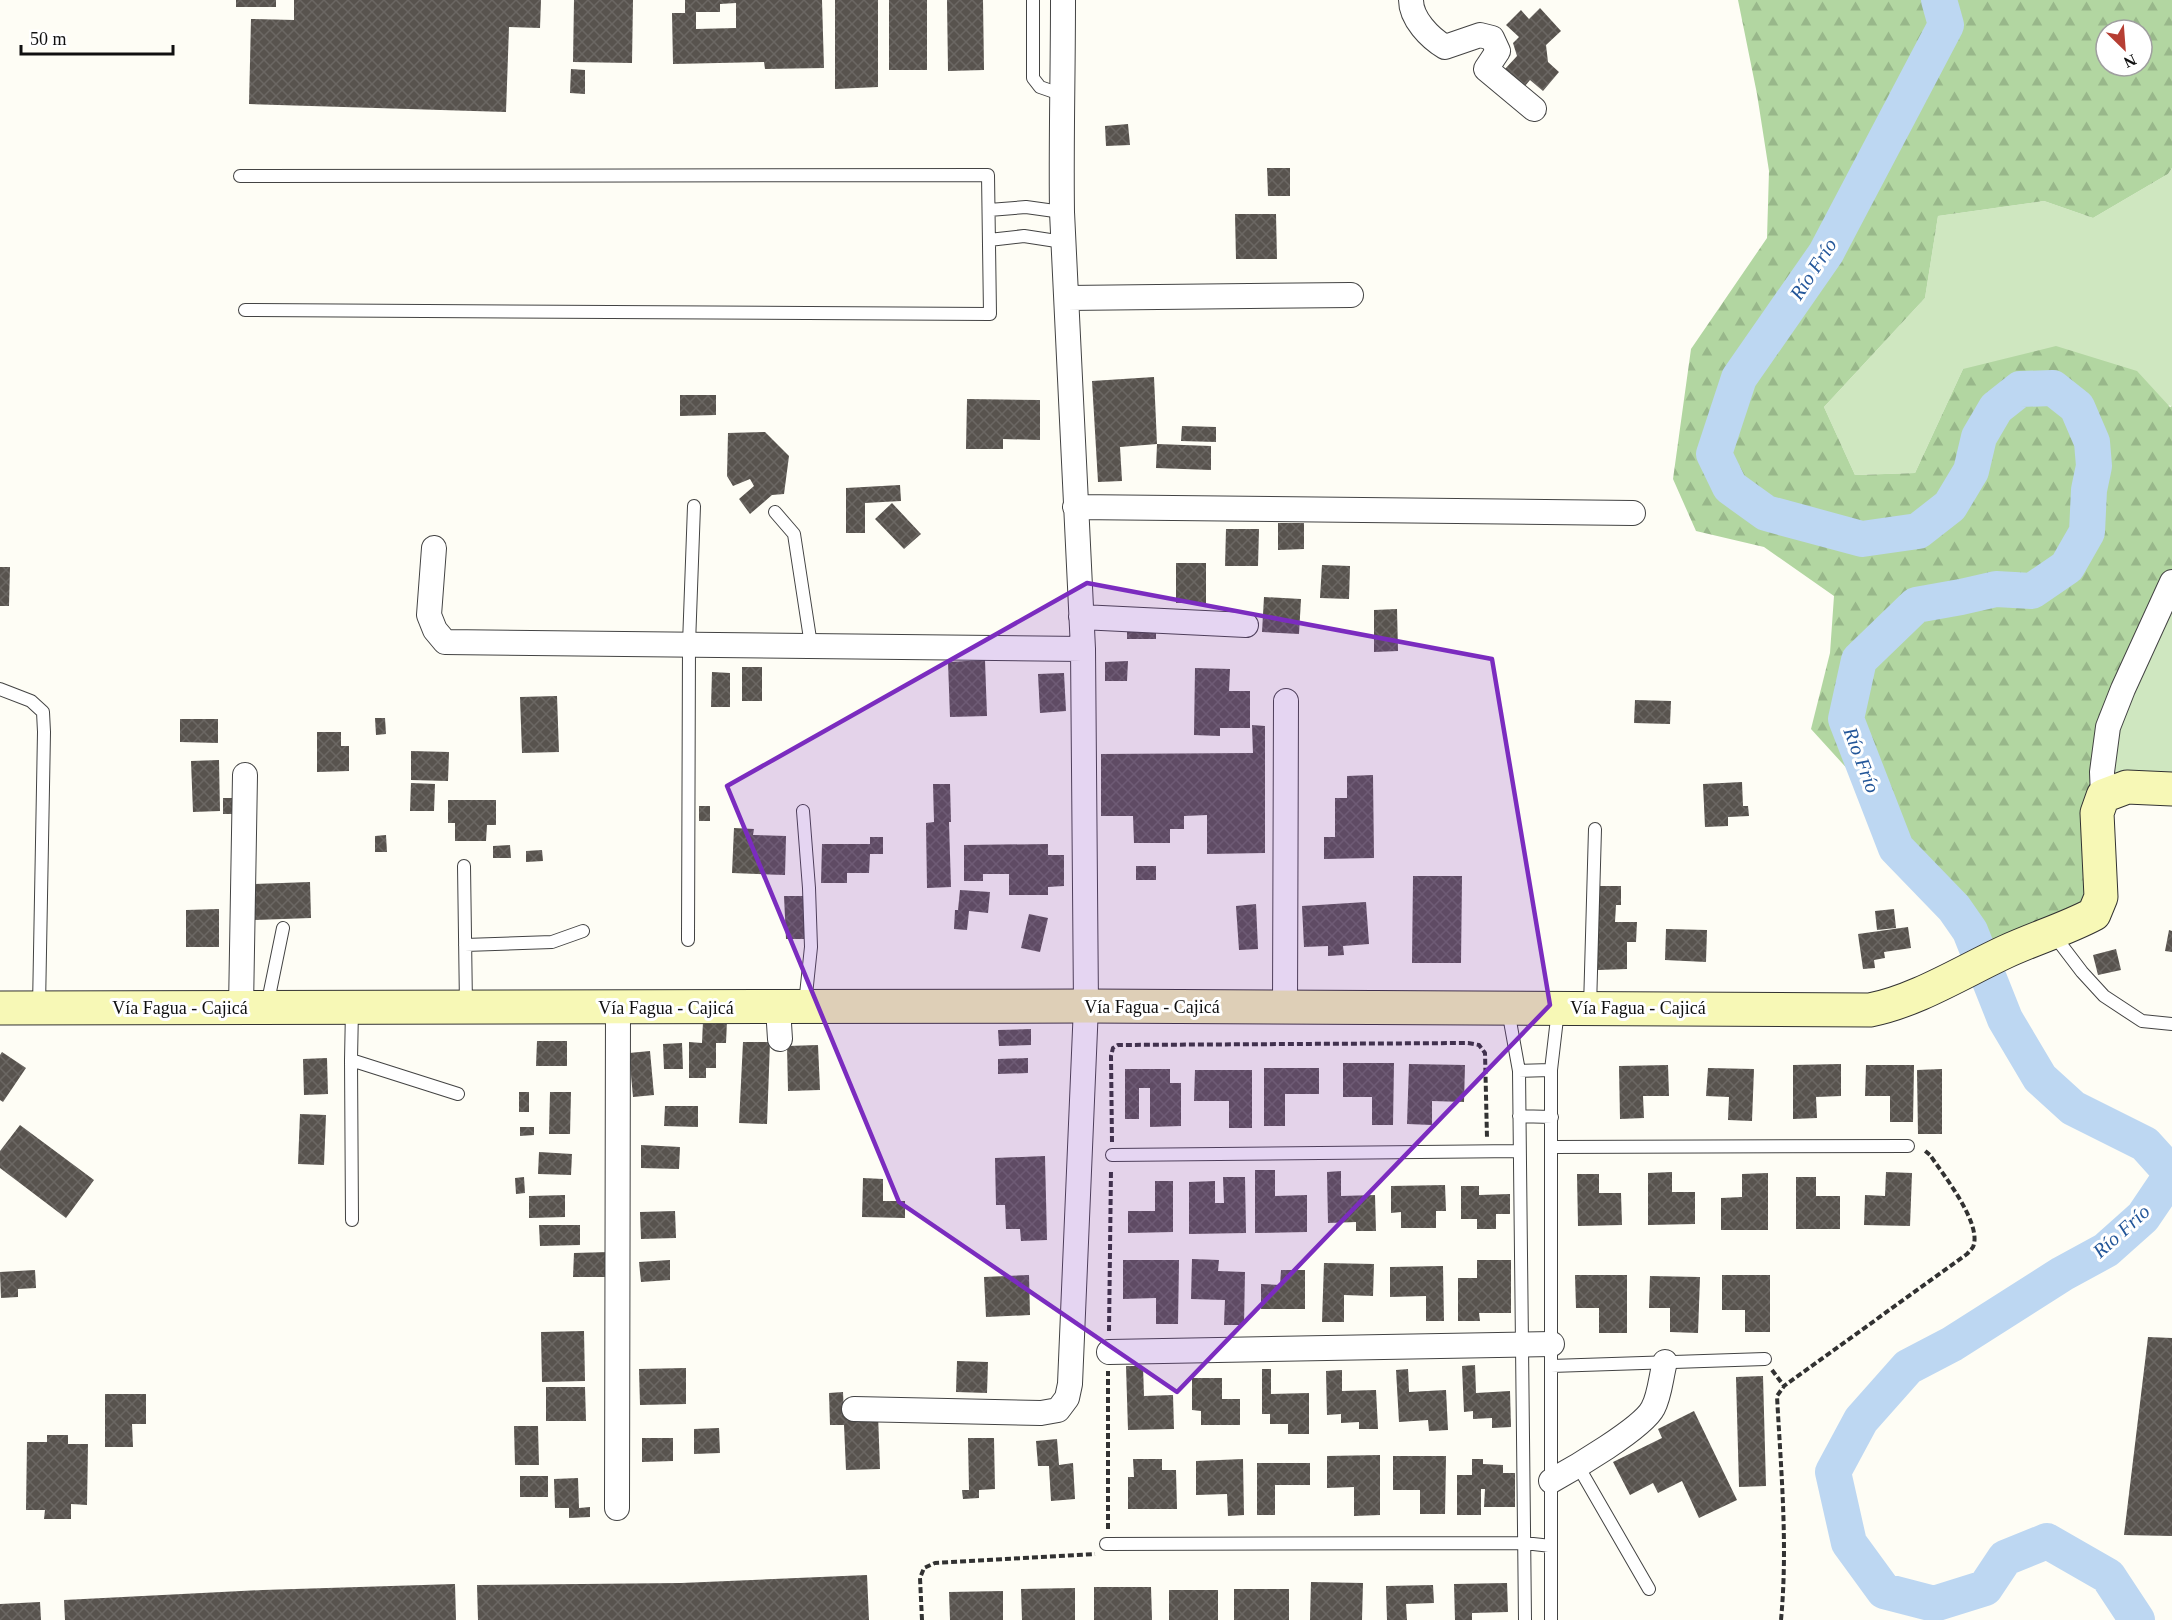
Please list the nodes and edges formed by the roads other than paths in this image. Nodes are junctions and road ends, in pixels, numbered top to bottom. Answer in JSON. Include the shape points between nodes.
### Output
{"nodes":[{"id":1,"x":1033,"y":0,"type":"edge"},
{"id":2,"x":1063,"y":0,"type":"edge"},
{"id":3,"x":1411,"y":0,"type":"edge"},
{"id":4,"x":1063,"y":95,"type":"junction"},
{"id":5,"x":1534,"y":109,"type":"dead end"},
{"id":6,"x":240,"y":176,"type":"dead end"},
{"id":7,"x":989,"y":210,"type":"junction"},
{"id":8,"x":1062,"y":212,"type":"junction"},
{"id":9,"x":989,"y":240,"type":"junction"},
{"id":10,"x":1063,"y":242,"type":"junction"},
{"id":11,"x":1351,"y":295,"type":"dead end"},
{"id":12,"x":1067,"y":298,"type":"junction"},
{"id":13,"x":245,"y":310,"type":"dead end"},
{"id":14,"x":694,"y":506,"type":"dead end"},
{"id":15,"x":1075,"y":507,"type":"junction"},
{"id":16,"x":776,"y":512,"type":"dead end"},
{"id":17,"x":1633,"y":513,"type":"dead end"},
{"id":18,"x":434,"y":548,"type":"dead end"},
{"id":19,"x":2172,"y":582,"type":"edge"},
{"id":20,"x":1081,"y":617,"type":"junction"},
{"id":21,"x":1246,"y":625,"type":"dead end"},
{"id":22,"x":689,"y":644,"type":"junction"},
{"id":23,"x":811,"y":645,"type":"junction"},
{"id":24,"x":1083,"y":649,"type":"junction"},
{"id":25,"x":0,"y":689,"type":"edge"},
{"id":26,"x":1286,"y":701,"type":"dead end"},
{"id":27,"x":245,"y":775,"type":"dead end"},
{"id":28,"x":2172,"y":789,"type":"edge"},
{"id":29,"x":2103,"y":796,"type":"junction"},
{"id":30,"x":803,"y":811,"type":"dead end"},
{"id":31,"x":1595,"y":829,"type":"dead end"},
{"id":32,"x":464,"y":866,"type":"dead end"},
{"id":33,"x":283,"y":928,"type":"dead end"},
{"id":34,"x":583,"y":931,"type":"dead end"},
{"id":35,"x":2053,"y":933,"type":"junction"},
{"id":36,"x":688,"y":940,"type":"dead end"},
{"id":37,"x":465,"y":945,"type":"junction"},
{"id":38,"x":1086,"y":1006,"type":"junction"},
{"id":39,"x":1574,"y":1007,"type":"junction"},
{"id":40,"x":0,"y":1008,"type":"edge"},
{"id":41,"x":39,"y":1008,"type":"junction"},
{"id":42,"x":254,"y":1008,"type":"junction"},
{"id":43,"x":352,"y":1008,"type":"junction"},
{"id":44,"x":618,"y":1008,"type":"junction"},
{"id":45,"x":792,"y":1008,"type":"junction"},
{"id":46,"x":1285,"y":1008,"type":"junction"},
{"id":47,"x":1508,"y":1008,"type":"junction"},
{"id":48,"x":466,"y":1009,"type":"junction"},
{"id":49,"x":2172,"y":1024,"type":"edge"},
{"id":50,"x":780,"y":1040,"type":"dead end"},
{"id":51,"x":351,"y":1060,"type":"junction"},
{"id":52,"x":1551,"y":1070,"type":"junction"},
{"id":53,"x":1519,"y":1071,"type":"junction"},
{"id":54,"x":459,"y":1094,"type":"dead end"},
{"id":55,"x":1519,"y":1116,"type":"junction"},
{"id":56,"x":1552,"y":1117,"type":"junction"},
{"id":57,"x":1908,"y":1146,"type":"road end"},
{"id":58,"x":1552,"y":1147,"type":"junction"},
{"id":59,"x":1519,"y":1151,"type":"junction"},
{"id":60,"x":1112,"y":1155,"type":"road end"},
{"id":61,"x":352,"y":1220,"type":"dead end"},
{"id":62,"x":1521,"y":1345,"type":"junction"},
{"id":63,"x":1108,"y":1352,"type":"road end"},
{"id":64,"x":1552,"y":1355,"type":"junction"},
{"id":65,"x":1764,"y":1359,"type":"dead end"},
{"id":66,"x":1665,"y":1362,"type":"junction"},
{"id":67,"x":854,"y":1409,"type":"dead end"},
{"id":68,"x":1578,"y":1466,"type":"junction"},
{"id":69,"x":1551,"y":1481,"type":"junction"},
{"id":70,"x":617,"y":1508,"type":"dead end"},
{"id":71,"x":1524,"y":1543,"type":"junction"},
{"id":72,"x":1106,"y":1544,"type":"road end"},
{"id":73,"x":1551,"y":1546,"type":"junction"},
{"id":74,"x":1649,"y":1588,"type":"dead end"},
{"id":75,"x":1524,"y":1620,"type":"edge"},
{"id":76,"x":1551,"y":1620,"type":"edge"}],
"edges":[{"from":1,"to":4,"type":"lane","via":[[1033,78],[1040,87]]},
{"from":2,"to":4,"type":"street"},
{"from":3,"to":5,"type":"street","via":[[1418,20],[1433,40],[1445,47],[1480,35],[1492,38],[1498,51],[1486,69]]},
{"from":4,"to":8,"type":"street"},
{"from":6,"to":7,"type":"lane","via":[[988,175]]},
{"from":7,"to":8,"type":"lane","via":[[1026,207]]},
{"from":7,"to":9,"type":"lane"},
{"from":8,"to":10,"type":"street"},
{"from":9,"to":10,"type":"lane","via":[[1024,236]]},
{"from":9,"to":13,"type":"lane","via":[[990,314]]},
{"from":10,"to":12,"type":"street"},
{"from":11,"to":12,"type":"street"},
{"from":12,"to":15,"type":"street"},
{"from":14,"to":22,"type":"lane"},
{"from":15,"to":17,"type":"street"},
{"from":15,"to":20,"type":"street"},
{"from":16,"to":23,"type":"lane","via":[[794,534]]},
{"from":18,"to":22,"type":"street","via":[[429,615],[445,642]]},
{"from":19,"to":29,"type":"street","via":[[2108,727]]},
{"from":20,"to":21,"type":"street"},
{"from":20,"to":24,"type":"street"},
{"from":22,"to":23,"type":"street"},
{"from":22,"to":36,"type":"lane"},
{"from":23,"to":24,"type":"street"},
{"from":24,"to":38,"type":"street"},
{"from":25,"to":41,"type":"lane","via":[[31,701],[43,712]]},
{"from":26,"to":46,"type":"street"},
{"from":27,"to":42,"type":"street"},
{"from":28,"to":29,"type":"street","via":[[2127,787]]},
{"from":29,"to":35,"type":"street","name":"Vía Fagua - Cajicá","via":[[2097,813],[2101,897],[2094,914]]},
{"from":30,"to":45,"type":"lane","via":[[811,947]]},
{"from":31,"to":39,"type":"lane"},
{"from":32,"to":37,"type":"lane"},
{"from":33,"to":42,"type":"lane"},
{"from":34,"to":37,"type":"lane","via":[[552,942]]},
{"from":35,"to":39,"type":"street","name":"Vía Fagua - Cajicá","via":[[2008,950],[1892,1006],[1870,1010]]},
{"from":35,"to":49,"type":"lane","via":[[2104,996],[2142,1021]]},
{"from":37,"to":48,"type":"lane"},
{"from":38,"to":45,"type":"street","name":"Vía Fagua - Cajicá"},
{"from":38,"to":46,"type":"street","name":"Vía Fagua - Cajicá"},
{"from":38,"to":67,"type":"street","via":[[1067,1398],[1058,1410],[1041,1413]]},
{"from":39,"to":47,"type":"street","name":"Vía Fagua - Cajicá"},
{"from":39,"to":52,"type":"lane"},
{"from":40,"to":41,"type":"street","name":"Vía Fagua - Cajicá"},
{"from":41,"to":42,"type":"street","name":"Vía Fagua - Cajicá"},
{"from":42,"to":43,"type":"street","name":"Vía Fagua - Cajicá"},
{"from":43,"to":48,"type":"street","name":"Vía Fagua - Cajicá"},
{"from":43,"to":51,"type":"lane"},
{"from":44,"to":45,"type":"street","name":"Vía Fagua - Cajicá"},
{"from":44,"to":48,"type":"street","name":"Vía Fagua - Cajicá"},
{"from":44,"to":70,"type":"street"},
{"from":45,"to":50,"type":"street"},
{"from":46,"to":47,"type":"street","name":"Vía Fagua - Cajicá"},
{"from":47,"to":53,"type":"lane"},
{"from":51,"to":54,"type":"lane"},
{"from":51,"to":61,"type":"lane"},
{"from":52,"to":53,"type":"lane"},
{"from":52,"to":56,"type":"lane"},
{"from":53,"to":55,"type":"lane"},
{"from":55,"to":56,"type":"lane"},
{"from":55,"to":59,"type":"lane"},
{"from":56,"to":58,"type":"lane"},
{"from":57,"to":58,"type":"lane"},
{"from":58,"to":64,"type":"lane"},
{"from":59,"to":60,"type":"lane"},
{"from":59,"to":62,"type":"lane"},
{"from":62,"to":63,"type":"street"},
{"from":62,"to":64,"type":"street"},
{"from":62,"to":71,"type":"lane"},
{"from":64,"to":66,"type":"lane"},
{"from":64,"to":69,"type":"lane"},
{"from":65,"to":66,"type":"lane"},
{"from":66,"to":68,"type":"street","via":[[1653,1409],[1630,1432]]},
{"from":68,"to":69,"type":"street"},
{"from":68,"to":74,"type":"lane"},
{"from":69,"to":73,"type":"lane"},
{"from":71,"to":72,"type":"lane"},
{"from":71,"to":73,"type":"lane"},
{"from":71,"to":75,"type":"lane"},
{"from":73,"to":76,"type":"lane"}]}
